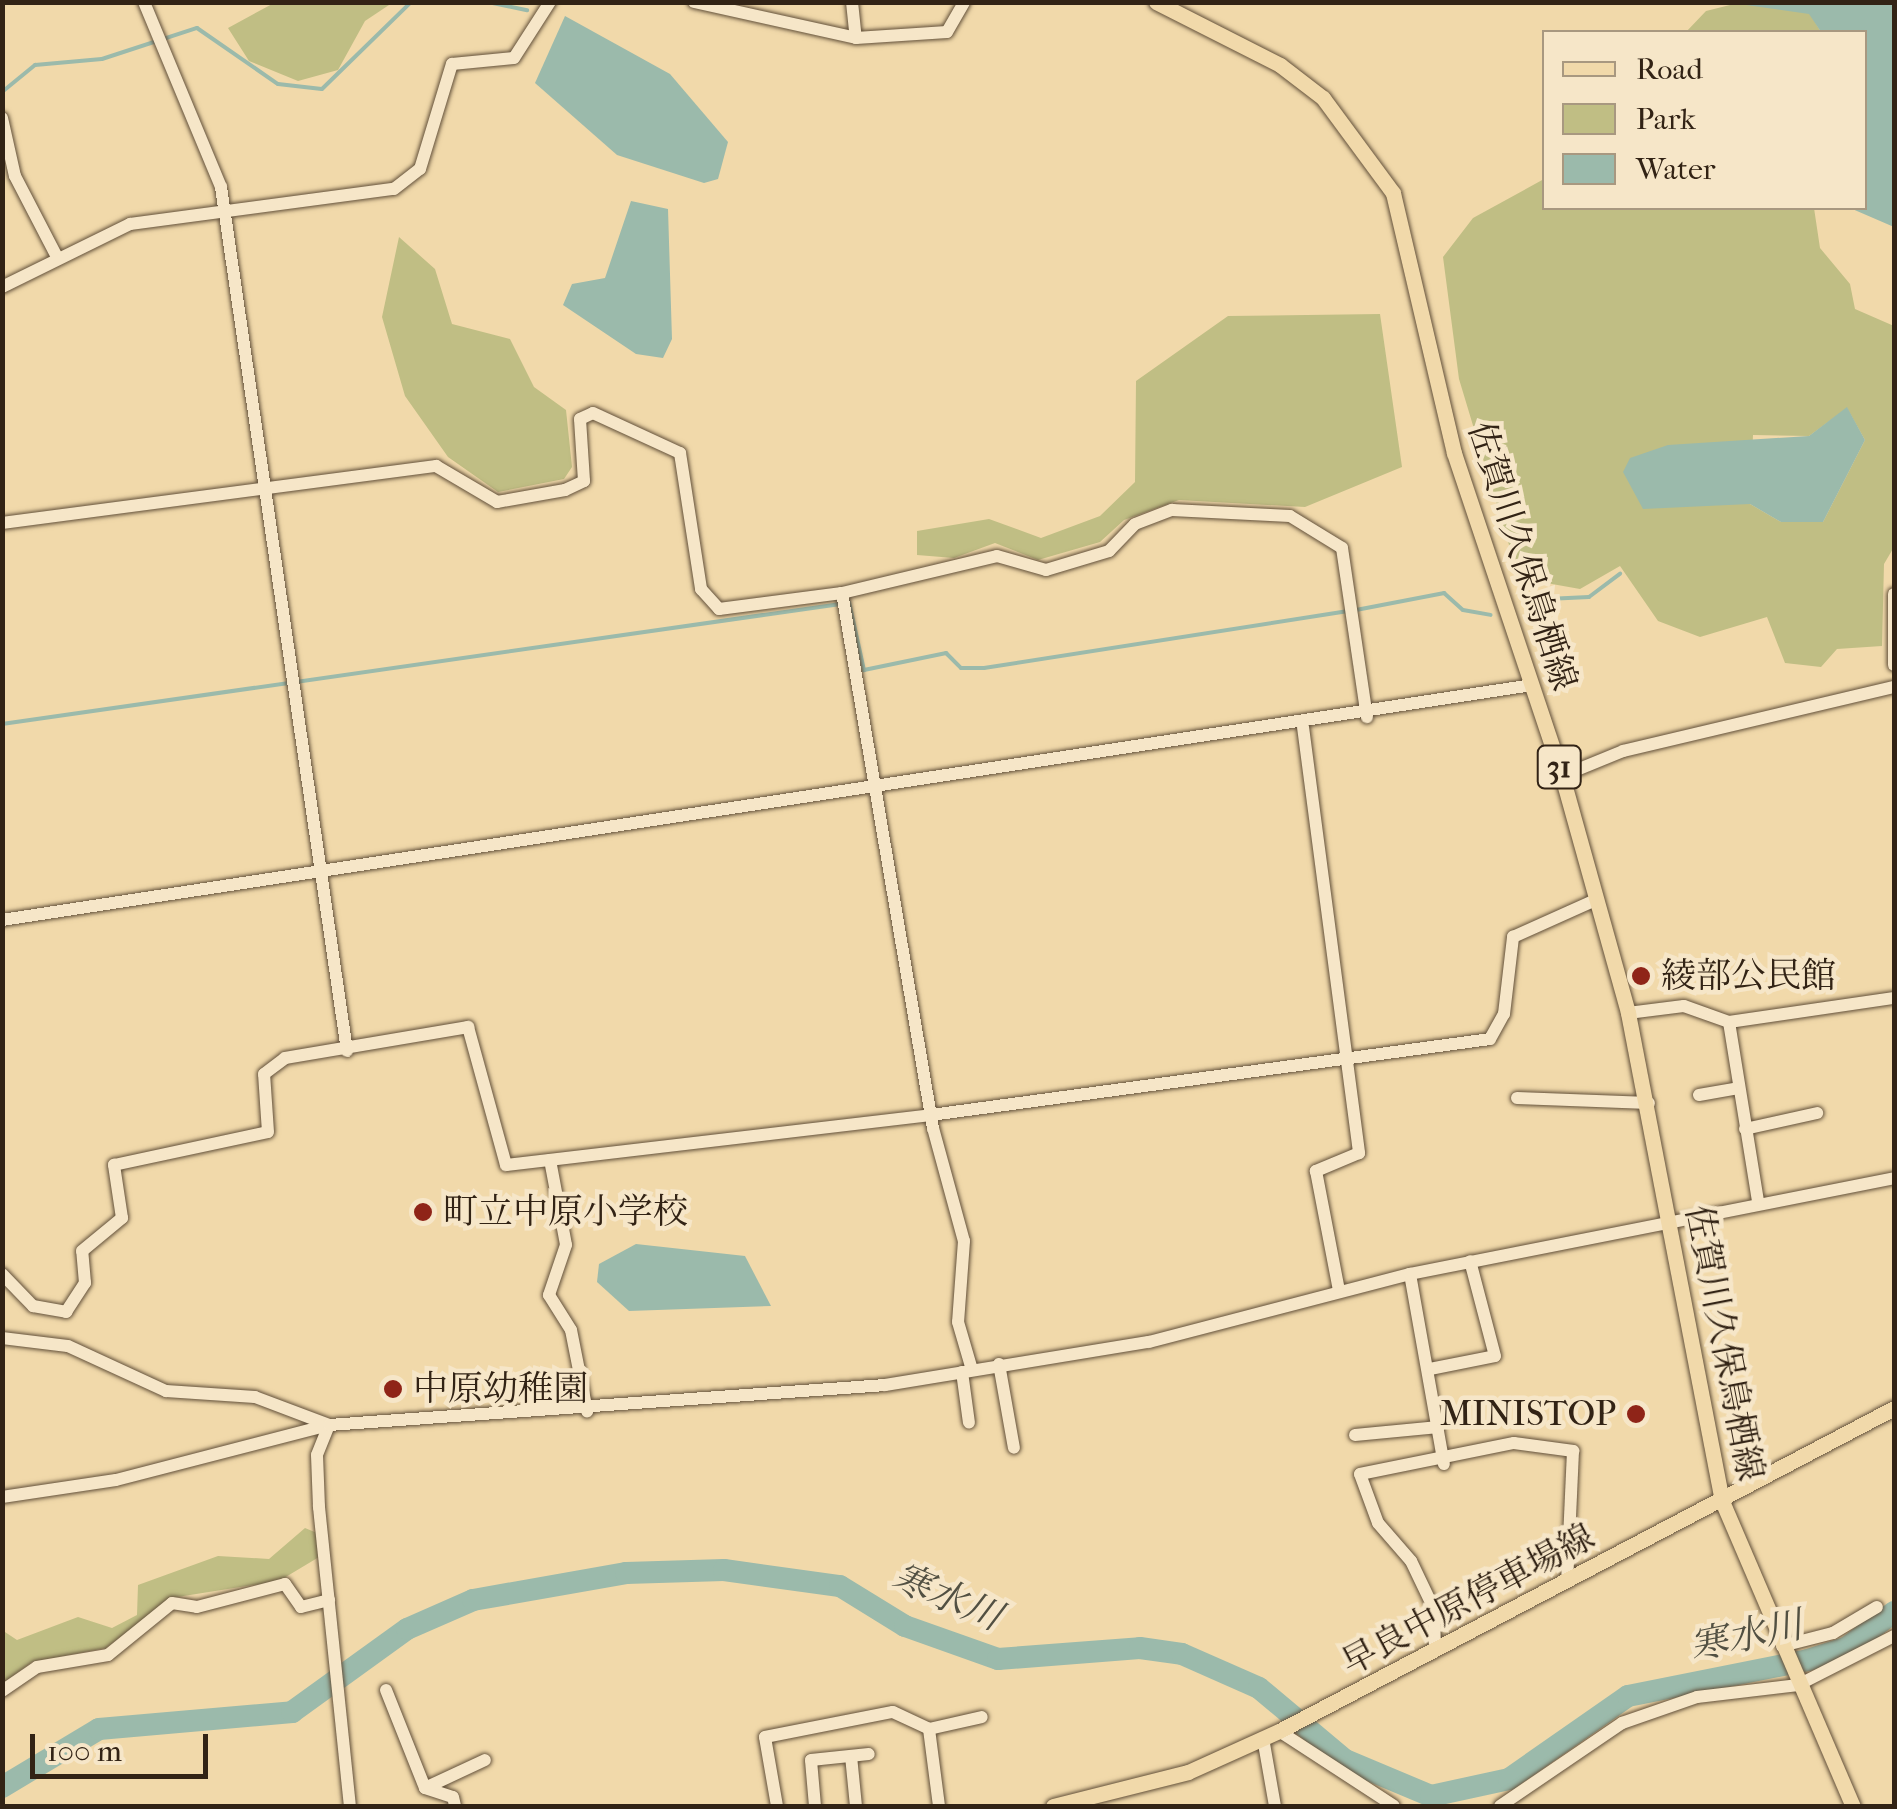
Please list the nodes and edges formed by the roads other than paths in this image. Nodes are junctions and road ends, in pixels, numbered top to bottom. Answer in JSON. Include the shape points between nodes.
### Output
{"nodes":[{"id":1,"x":144,"y":2,"type":"edge"},
{"id":2,"x":550,"y":2,"type":"edge"},
{"id":3,"x":694,"y":2,"type":"edge"},
{"id":4,"x":852,"y":2,"type":"edge"},
{"id":5,"x":964,"y":2,"type":"edge"},
{"id":6,"x":1156,"y":2,"type":"edge"},
{"id":7,"x":856,"y":38,"type":"junction"},
{"id":8,"x":2,"y":118,"type":"edge"},
{"id":9,"x":225,"y":210,"type":"junction"},
{"id":10,"x":56,"y":255,"type":"junction"},
{"id":11,"x":2,"y":287,"type":"edge"},
{"id":12,"x":264,"y":486,"type":"junction"},
{"id":13,"x":2,"y":523,"type":"edge"},
{"id":14,"x":842,"y":593,"type":"junction"},
{"id":15,"x":1894,"y":594,"type":"edge"},
{"id":16,"x":1894,"y":666,"type":"edge"},
{"id":17,"x":1532,"y":685,"type":"junction"},
{"id":18,"x":1894,"y":687,"type":"edge"},
{"id":19,"x":1367,"y":717,"type":"junction"},
{"id":20,"x":1302,"y":727,"type":"junction"},
{"id":21,"x":1562,"y":776,"type":"junction"},
{"id":22,"x":874,"y":789,"type":"junction"},
{"id":23,"x":319,"y":874,"type":"junction"},
{"id":24,"x":1594,"y":902,"type":"junction"},
{"id":25,"x":2,"y":920,"type":"edge"},
{"id":26,"x":1894,"y":998,"type":"edge"},
{"id":27,"x":1628,"y":1013,"type":"junction"},
{"id":28,"x":1730,"y":1022,"type":"junction"},
{"id":29,"x":346,"y":1051,"type":"junction"},
{"id":30,"x":1347,"y":1058,"type":"junction"},
{"id":31,"x":1738,"y":1088,"type":"junction"},
{"id":32,"x":1699,"y":1095,"type":"dead end"},
{"id":33,"x":1517,"y":1098,"type":"dead end"},
{"id":34,"x":1649,"y":1103,"type":"junction"},
{"id":35,"x":1817,"y":1113,"type":"dead end"},
{"id":36,"x":930,"y":1115,"type":"junction"},
{"id":37,"x":1745,"y":1129,"type":"junction"},
{"id":38,"x":550,"y":1160,"type":"junction"},
{"id":39,"x":1894,"y":1178,"type":"edge"},
{"id":40,"x":1758,"y":1201,"type":"junction"},
{"id":41,"x":1670,"y":1221,"type":"junction"},
{"id":42,"x":1470,"y":1262,"type":"junction"},
{"id":43,"x":2,"y":1274,"type":"edge"},
{"id":44,"x":1410,"y":1274,"type":"junction"},
{"id":45,"x":1339,"y":1291,"type":"junction"},
{"id":46,"x":2,"y":1338,"type":"edge"},
{"id":47,"x":999,"y":1364,"type":"junction"},
{"id":48,"x":1430,"y":1369,"type":"junction"},
{"id":49,"x":967,"y":1371,"type":"junction"},
{"id":50,"x":1894,"y":1408,"type":"edge"},
{"id":51,"x":587,"y":1411,"type":"junction"},
{"id":52,"x":969,"y":1422,"type":"dead end"},
{"id":53,"x":329,"y":1426,"type":"junction"},
{"id":54,"x":1439,"y":1428,"type":"junction"},
{"id":55,"x":1355,"y":1435,"type":"dead end"},
{"id":56,"x":1014,"y":1448,"type":"dead end"},
{"id":57,"x":1444,"y":1464,"type":"junction"},
{"id":58,"x":2,"y":1497,"type":"edge"},
{"id":59,"x":1722,"y":1501,"type":"junction"},
{"id":60,"x":1567,"y":1582,"type":"junction"},
{"id":61,"x":329,"y":1600,"type":"junction"},
{"id":62,"x":1877,"y":1606,"type":"dead end"},
{"id":63,"x":1894,"y":1636,"type":"edge"},
{"id":64,"x":1782,"y":1646,"type":"junction"},
{"id":65,"x":1434,"y":1651,"type":"junction"},
{"id":66,"x":1798,"y":1684,"type":"junction"},
{"id":67,"x":386,"y":1690,"type":"dead end"},
{"id":68,"x":2,"y":1691,"type":"edge"},
{"id":69,"x":982,"y":1717,"type":"dead end"},
{"id":70,"x":929,"y":1729,"type":"junction"},
{"id":71,"x":1279,"y":1730,"type":"junction"},
{"id":72,"x":1263,"y":1738,"type":"junction"},
{"id":73,"x":868,"y":1754,"type":"dead end"},
{"id":74,"x":852,"y":1756,"type":"junction"},
{"id":75,"x":484,"y":1760,"type":"dead end"},
{"id":76,"x":425,"y":1788,"type":"junction"},
{"id":77,"x":350,"y":1806,"type":"edge"},
{"id":78,"x":455,"y":1806,"type":"edge"},
{"id":79,"x":777,"y":1806,"type":"edge"},
{"id":80,"x":816,"y":1806,"type":"edge"},
{"id":81,"x":856,"y":1806,"type":"edge"},
{"id":82,"x":939,"y":1806,"type":"edge"},
{"id":83,"x":1053,"y":1806,"type":"edge"},
{"id":84,"x":1275,"y":1806,"type":"edge"},
{"id":85,"x":1394,"y":1806,"type":"edge"},
{"id":86,"x":1500,"y":1806,"type":"edge"},
{"id":87,"x":1853,"y":1806,"type":"edge"}],
"edges":[{"from":1,"to":9,"type":"street","via":[[157,46],[206,143]]},
{"from":2,"to":9,"type":"street","via":[[514,58],[452,64],[420,169],[394,189]]},
{"from":3,"to":7,"type":"street"},
{"from":4,"to":7,"type":"street"},
{"from":5,"to":7,"type":"street","via":[[947,32]]},
{"from":6,"to":17,"type":"main road","name":"佐賀川久保鳥栖線","number":"31","via":[[1280,65],[1323,98],[1393,193],[1454,454]]},
{"from":8,"to":10,"type":"street","via":[[15,176]]},
{"from":9,"to":10,"type":"street","via":[[130,224]]},
{"from":9,"to":12,"type":"street"},
{"from":10,"to":11,"type":"street"},
{"from":12,"to":13,"type":"street"},
{"from":12,"to":14,"type":"street","via":[[436,466],[497,502],[565,490],[584,481],[580,419],[593,413],[680,453],[710,607]]},
{"from":12,"to":23,"type":"street"},
{"from":14,"to":19,"type":"street","via":[[997,556],[1059,567],[1187,508],[1299,520],[1322,544],[1342,548]]},
{"from":14,"to":22,"type":"street"},
{"from":15,"to":16,"type":"street"},
{"from":17,"to":19,"type":"street"},
{"from":17,"to":21,"type":"main road","name":"佐賀川久保鳥栖線","number":"31"},
{"from":18,"to":21,"type":"street","via":[[1623,751]]},
{"from":19,"to":20,"type":"street"},
{"from":20,"to":22,"type":"street"},
{"from":20,"to":30,"type":"street"},
{"from":21,"to":24,"type":"main road","name":"佐賀川久保鳥栖線","number":"31"},
{"from":22,"to":23,"type":"street"},
{"from":22,"to":36,"type":"street"},
{"from":23,"to":25,"type":"street"},
{"from":23,"to":29,"type":"street"},
{"from":24,"to":27,"type":"main road","name":"佐賀川久保鳥栖線","number":"31"},
{"from":24,"to":30,"type":"street","via":[[1513,937],[1504,1014],[1490,1039]]},
{"from":26,"to":28,"type":"street"},
{"from":27,"to":28,"type":"street","via":[[1684,1006]]},
{"from":27,"to":34,"type":"main road","name":"佐賀川久保鳥栖線","number":"31"},
{"from":28,"to":31,"type":"street"},
{"from":29,"to":38,"type":"street","via":[[468,1027],[500,1161]]},
{"from":29,"to":43,"type":"street","via":[[268,1065],[262,1135],[114,1165],[122,1218],[84,1247],[85,1282],[66,1312],[33,1306]]},
{"from":30,"to":36,"type":"street"},
{"from":30,"to":45,"type":"street","via":[[1359,1153],[1316,1171]]},
{"from":31,"to":32,"type":"street"},
{"from":31,"to":37,"type":"street"},
{"from":33,"to":34,"type":"street"},
{"from":34,"to":41,"type":"main road","name":"佐賀川久保鳥栖線","number":"31"},
{"from":35,"to":37,"type":"street"},
{"from":36,"to":38,"type":"street"},
{"from":36,"to":49,"type":"street","via":[[964,1241],[958,1322]]},
{"from":37,"to":40,"type":"street"},
{"from":38,"to":51,"type":"street","via":[[566,1245],[549,1296],[571,1330]]},
{"from":39,"to":40,"type":"street"},
{"from":40,"to":41,"type":"street"},
{"from":41,"to":42,"type":"street"},
{"from":41,"to":59,"type":"main road","name":"佐賀川久保鳥栖線","number":"31"},
{"from":42,"to":44,"type":"street"},
{"from":42,"to":48,"type":"street","via":[[1495,1356]]},
{"from":44,"to":45,"type":"street"},
{"from":44,"to":48,"type":"street"},
{"from":45,"to":47,"type":"street","via":[[1168,1338]]},
{"from":46,"to":53,"type":"street","via":[[68,1346],[166,1391],[255,1397]]},
{"from":47,"to":49,"type":"street"},
{"from":47,"to":56,"type":"street"},
{"from":48,"to":54,"type":"street"},
{"from":49,"to":51,"type":"street"},
{"from":49,"to":52,"type":"street"},
{"from":50,"to":59,"type":"main road","name":"早良中原停車場線"},
{"from":51,"to":53,"type":"street"},
{"from":53,"to":58,"type":"street","via":[[116,1480]]},
{"from":53,"to":61,"type":"street","via":[[317,1456]]},
{"from":54,"to":55,"type":"street"},
{"from":54,"to":57,"type":"street"},
{"from":57,"to":60,"type":"street","via":[[1514,1443],[1573,1451]]},
{"from":57,"to":65,"type":"street","via":[[1360,1474],[1378,1524],[1412,1562],[1434,1609]]},
{"from":59,"to":60,"type":"main road","name":"早良中原停車場線"},
{"from":59,"to":64,"type":"main road","name":"佐賀川久保鳥栖線","number":"31"},
{"from":60,"to":65,"type":"main road","name":"早良中原停車場線"},
{"from":61,"to":68,"type":"street","via":[[301,1607],[285,1584],[197,1607],[172,1603],[108,1655],[36,1667]]},
{"from":61,"to":77,"type":"street"},
{"from":62,"to":64,"type":"street","via":[[1833,1633]]},
{"from":63,"to":66,"type":"street"},
{"from":64,"to":66,"type":"main road","name":"佐賀川久保鳥栖線","number":"31"},
{"from":65,"to":71,"type":"main road","name":"早良中原停車場線"},
{"from":66,"to":86,"type":"street","via":[[1656,1709],[1602,1733]]},
{"from":66,"to":87,"type":"main road","name":"佐賀川久保鳥栖線","number":"31"},
{"from":67,"to":76,"type":"street"},
{"from":69,"to":70,"type":"street"},
{"from":70,"to":79,"type":"street","via":[[893,1712],[765,1737]]},
{"from":70,"to":82,"type":"street"},
{"from":71,"to":72,"type":"main road","name":"早良中原停車場線"},
{"from":71,"to":85,"type":"street"},
{"from":72,"to":83,"type":"main road","name":"早良中原停車場線","via":[[1188,1772]]},
{"from":72,"to":84,"type":"street"},
{"from":73,"to":74,"type":"street"},
{"from":74,"to":80,"type":"street","via":[[812,1760]]},
{"from":74,"to":81,"type":"street"},
{"from":75,"to":76,"type":"street"},
{"from":76,"to":78,"type":"street","via":[[453,1797]]}]}
